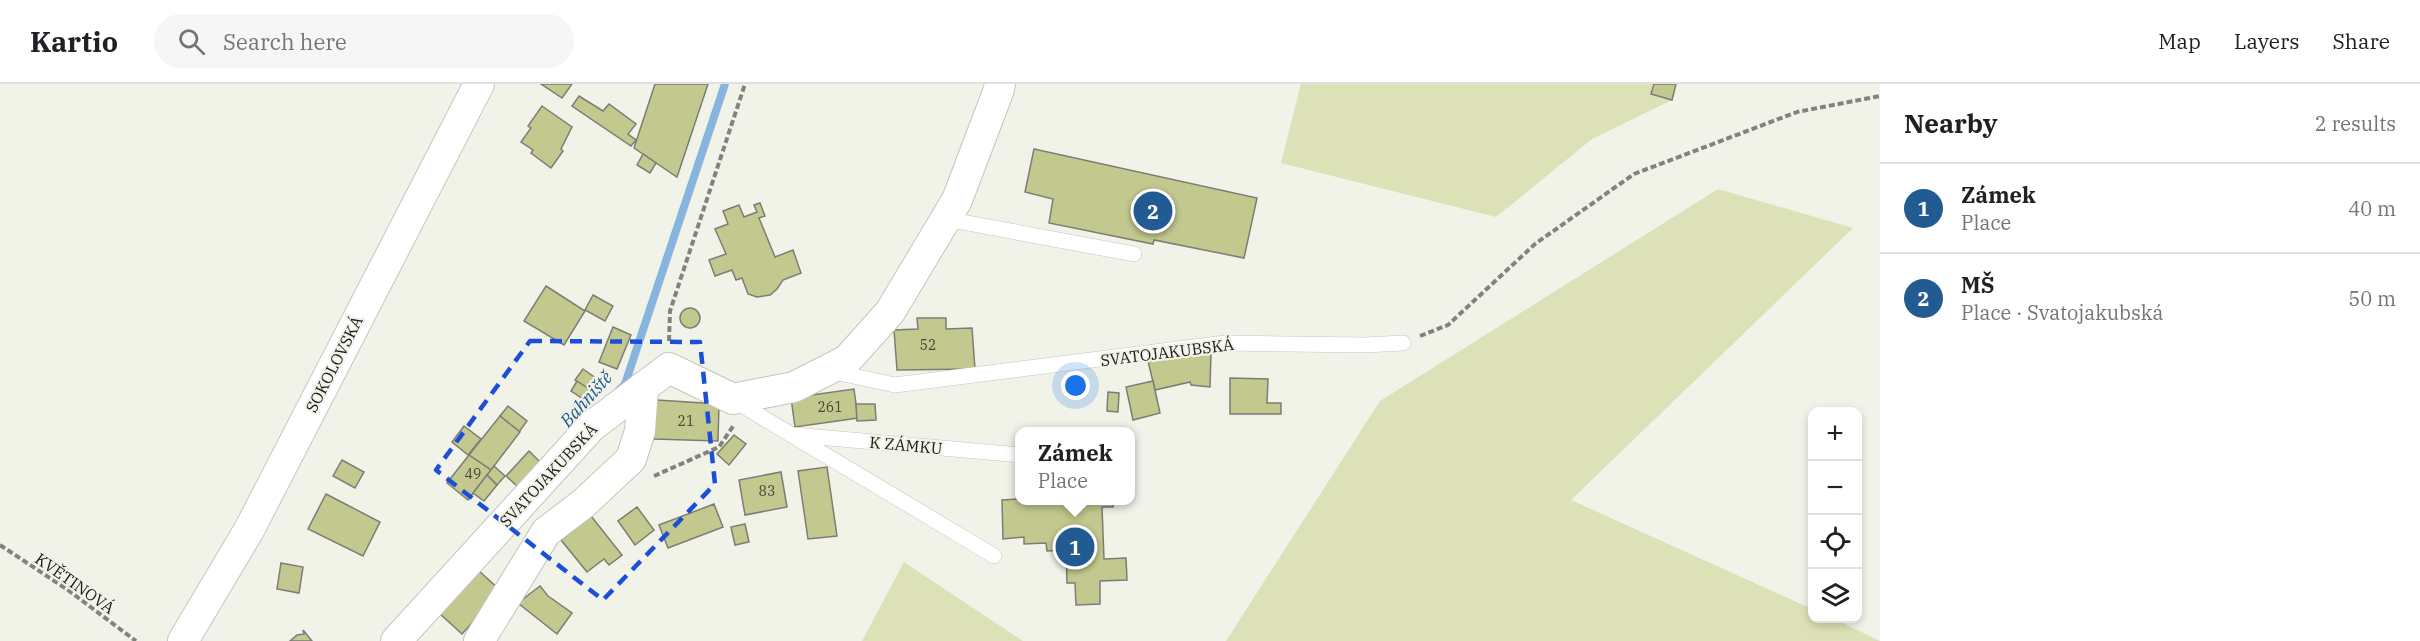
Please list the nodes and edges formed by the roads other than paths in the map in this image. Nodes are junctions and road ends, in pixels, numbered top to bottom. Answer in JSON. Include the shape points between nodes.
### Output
{"nodes":[{"id":1,"x":479,"y":84,"type":"edge"},
{"id":2,"x":1000,"y":84,"type":"edge"},
{"id":3,"x":946,"y":219,"type":"junction"},
{"id":4,"x":1134,"y":254,"type":"dead end"},
{"id":5,"x":1403,"y":343,"type":"road end"},
{"id":6,"x":827,"y":371,"type":"junction"},
{"id":7,"x":643,"y":387,"type":"junction"},
{"id":8,"x":738,"y":402,"type":"junction"},
{"id":9,"x":792,"y":435,"type":"junction"},
{"id":10,"x":1015,"y":456,"type":"edge"},
{"id":11,"x":994,"y":556,"type":"dead end"},
{"id":12,"x":183,"y":641,"type":"edge"},
{"id":13,"x":396,"y":641,"type":"edge"},
{"id":14,"x":479,"y":641,"type":"edge"}],
"edges":[{"from":1,"to":12,"type":"street","name":"SOKOLOVSKÁ","via":[[249,530]]},
{"from":2,"to":3,"type":"street","via":[[957,200]]},
{"from":3,"to":4,"type":"lane"},
{"from":3,"to":6,"type":"street","via":[[890,312],[847,360]]},
{"from":5,"to":6,"type":"lane","name":"SVATOJAKUBSKÁ","via":[[1225,343],[895,385]]},
{"from":6,"to":8,"type":"street","via":[[794,387]]},
{"from":7,"to":8,"type":"street","name":"SVATOJAKUBSKÁ","via":[[669,368]]},
{"from":7,"to":13,"type":"street","name":"SVATOJAKUBSKÁ","via":[[592,426]]},
{"from":7,"to":14,"type":"street","via":[[640,431],[631,459],[546,532]]},
{"from":8,"to":9,"type":"lane"},
{"from":9,"to":10,"type":"lane","name":"K ZÁMKU"},
{"from":9,"to":11,"type":"lane"}]}
